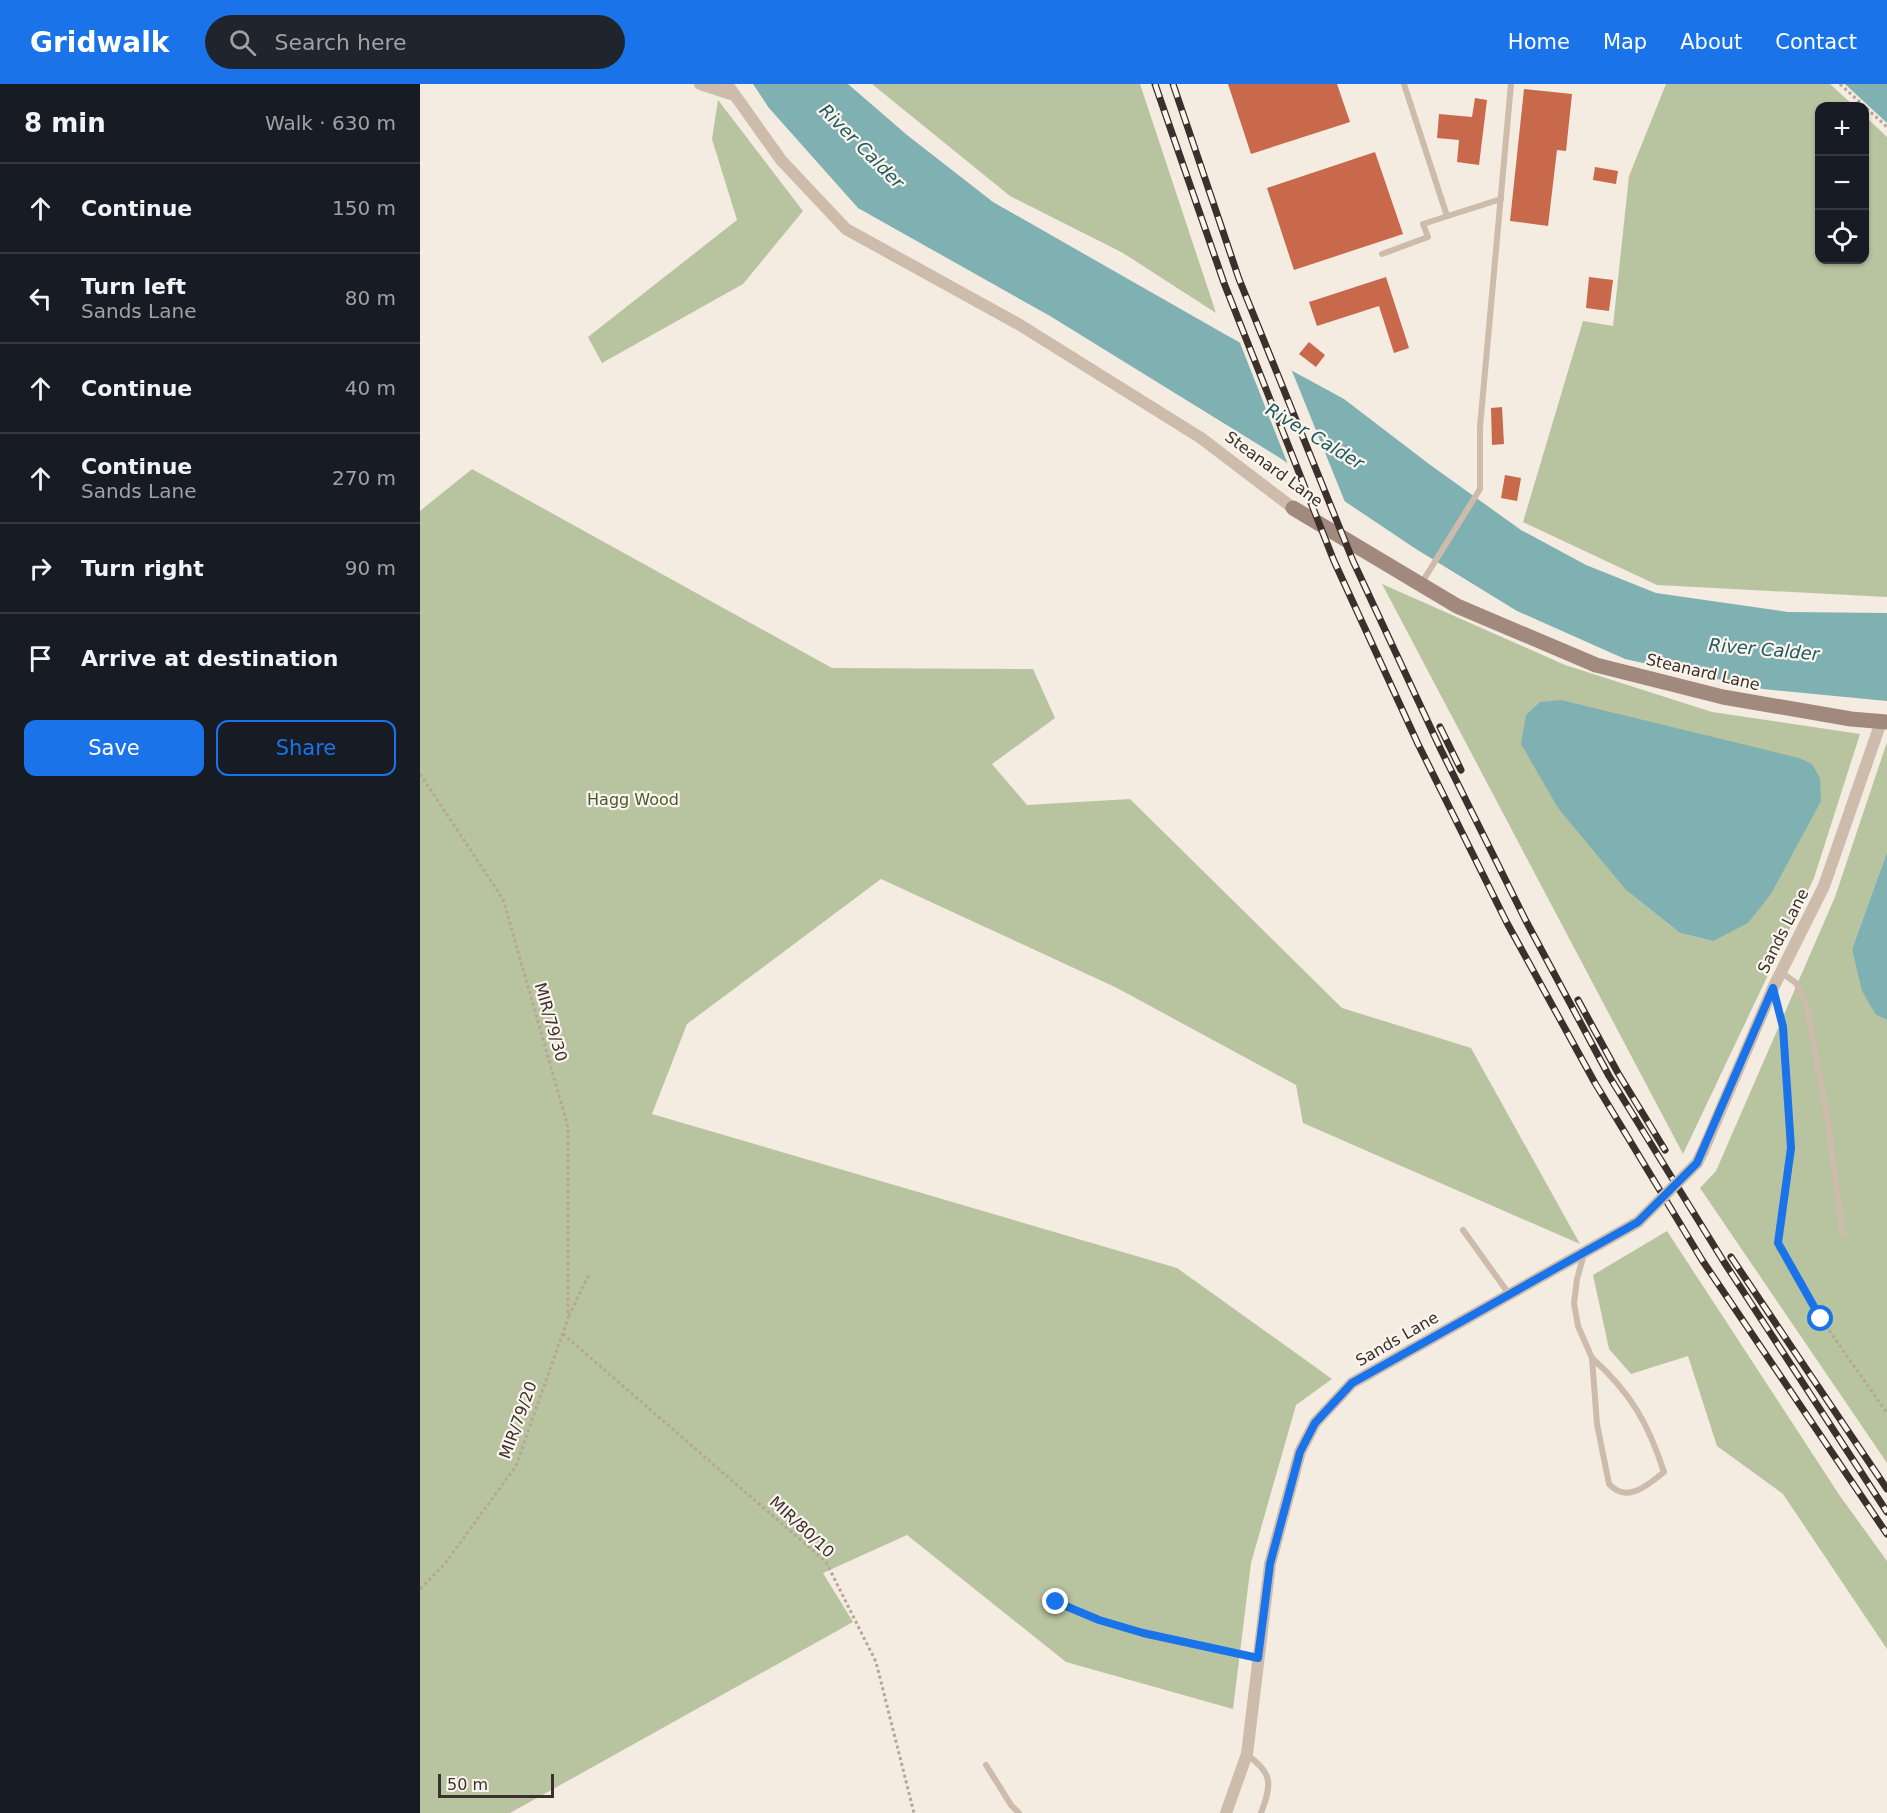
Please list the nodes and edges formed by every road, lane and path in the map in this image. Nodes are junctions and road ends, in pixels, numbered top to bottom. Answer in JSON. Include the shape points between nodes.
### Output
{"nodes":[{"id":1,"x":700,"y":84,"type":"edge"},
{"id":2,"x":727,"y":84,"type":"edge"},
{"id":3,"x":1404,"y":84,"type":"edge"},
{"id":4,"x":1511,"y":84,"type":"edge"},
{"id":5,"x":1840,"y":84,"type":"edge"},
{"id":6,"x":734,"y":95,"type":"junction"},
{"id":7,"x":1887,"y":128,"type":"edge"},
{"id":8,"x":1500,"y":199,"type":"junction"},
{"id":9,"x":1447,"y":216,"type":"junction"},
{"id":10,"x":1382,"y":254,"type":"dead end"},
{"id":11,"x":1293,"y":508,"type":"joint"},
{"id":12,"x":1424,"y":579,"type":"junction"},
{"id":13,"x":1884,"y":722,"type":"edge"},
{"id":14,"x":420,"y":774,"type":"edge"},
{"id":15,"x":1781,"y":972,"type":"junction"},
{"id":16,"x":1773,"y":988,"type":"junction"},
{"id":17,"x":1463,"y":1230,"type":"dead end"},
{"id":18,"x":1843,"y":1235,"type":"dead end"},
{"id":19,"x":1585,"y":1251,"type":"junction"},
{"id":20,"x":589,"y":1274,"type":"dead end"},
{"id":21,"x":1509,"y":1294,"type":"junction"},
{"id":22,"x":568,"y":1303,"type":"joint"},
{"id":23,"x":568,"y":1318,"type":"junction"},
{"id":24,"x":562,"y":1334,"type":"junction"},
{"id":25,"x":1592,"y":1358,"type":"junction"},
{"id":26,"x":1887,"y":1413,"type":"edge"},
{"id":27,"x":420,"y":1589,"type":"edge"},
{"id":28,"x":1040,"y":1597,"type":"dead end"},
{"id":29,"x":1258,"y":1658,"type":"junction"},
{"id":30,"x":1247,"y":1754,"type":"junction"},
{"id":31,"x":986,"y":1765,"type":"dead end"},
{"id":32,"x":914,"y":1813,"type":"edge"},
{"id":33,"x":1019,"y":1813,"type":"edge"},
{"id":34,"x":1226,"y":1813,"type":"edge"},
{"id":35,"x":1261,"y":1813,"type":"edge"}],
"edges":[{"from":1,"to":6,"type":"street"},
{"from":2,"to":6,"type":"street","name":"Steanard Lane"},
{"from":3,"to":9,"type":"lane"},
{"from":4,"to":8,"type":"lane"},
{"from":5,"to":7,"type":"path"},
{"from":6,"to":11,"type":"street","name":"Steanard Lane","via":[[781,160],[846,229],[1020,324],[1201,438]]},
{"from":8,"to":9,"type":"lane"},
{"from":8,"to":12,"type":"lane","via":[[1480,427],[1480,489]]},
{"from":9,"to":10,"type":"lane","via":[[1423,224],[1428,237]]},
{"from":11,"to":12,"type":"street","name":"Steanard Lane"},
{"from":12,"to":13,"type":"street","name":"Steanard Lane","via":[[1457,606],[1596,665],[1723,697]]},
{"from":13,"to":15,"type":"street","name":"Sands Lane","via":[[1824,886]]},
{"from":14,"to":22,"type":"path","name":"MIR/79/30","via":[[503,899],[568,1126]]},
{"from":15,"to":16,"type":"street","name":"Sands Lane"},
{"from":15,"to":18,"type":"lane","via":[[1796,982],[1806,1003]]},
{"from":16,"to":19,"type":"street","name":"Sands Lane","bridge":true,"via":[[1697,1163],[1638,1222]]},
{"from":16,"to":26,"type":"path","via":[[1783,1027],[1791,1148],[1778,1243],[1821,1319]]},
{"from":17,"to":21,"type":"lane"},
{"from":19,"to":21,"type":"street","name":"Sands Lane"},
{"from":19,"to":25,"type":"lane","via":[[1574,1304],[1578,1326]]},
{"from":20,"to":23,"type":"path"},
{"from":21,"to":29,"type":"street","name":"Sands Lane","via":[[1352,1383],[1315,1423],[1300,1452],[1270,1564]]},
{"from":22,"to":23,"type":"path","name":"MIR/79/20"},
{"from":23,"to":24,"type":"path","name":"MIR/79/20"},
{"from":24,"to":27,"type":"path","name":"MIR/79/20","via":[[516,1466],[444,1565]]},
{"from":24,"to":32,"type":"path","name":"MIR/80/10","via":[[826,1562],[876,1662]]},
{"from":25,"to":25,"type":"lane","via":[[1597,1424],[1609,1484],[1628,1494],[1664,1472],[1642,1417],[1625,1390]]},
{"from":28,"to":29,"type":"lane","via":[[1143,1633]]},
{"from":29,"to":30,"type":"street","name":"Sands Lane"},
{"from":30,"to":34,"type":"street","name":"Sands Lane"},
{"from":30,"to":35,"type":"lane","via":[[1268,1776],[1268,1795]]},
{"from":31,"to":33,"type":"lane"}]}
